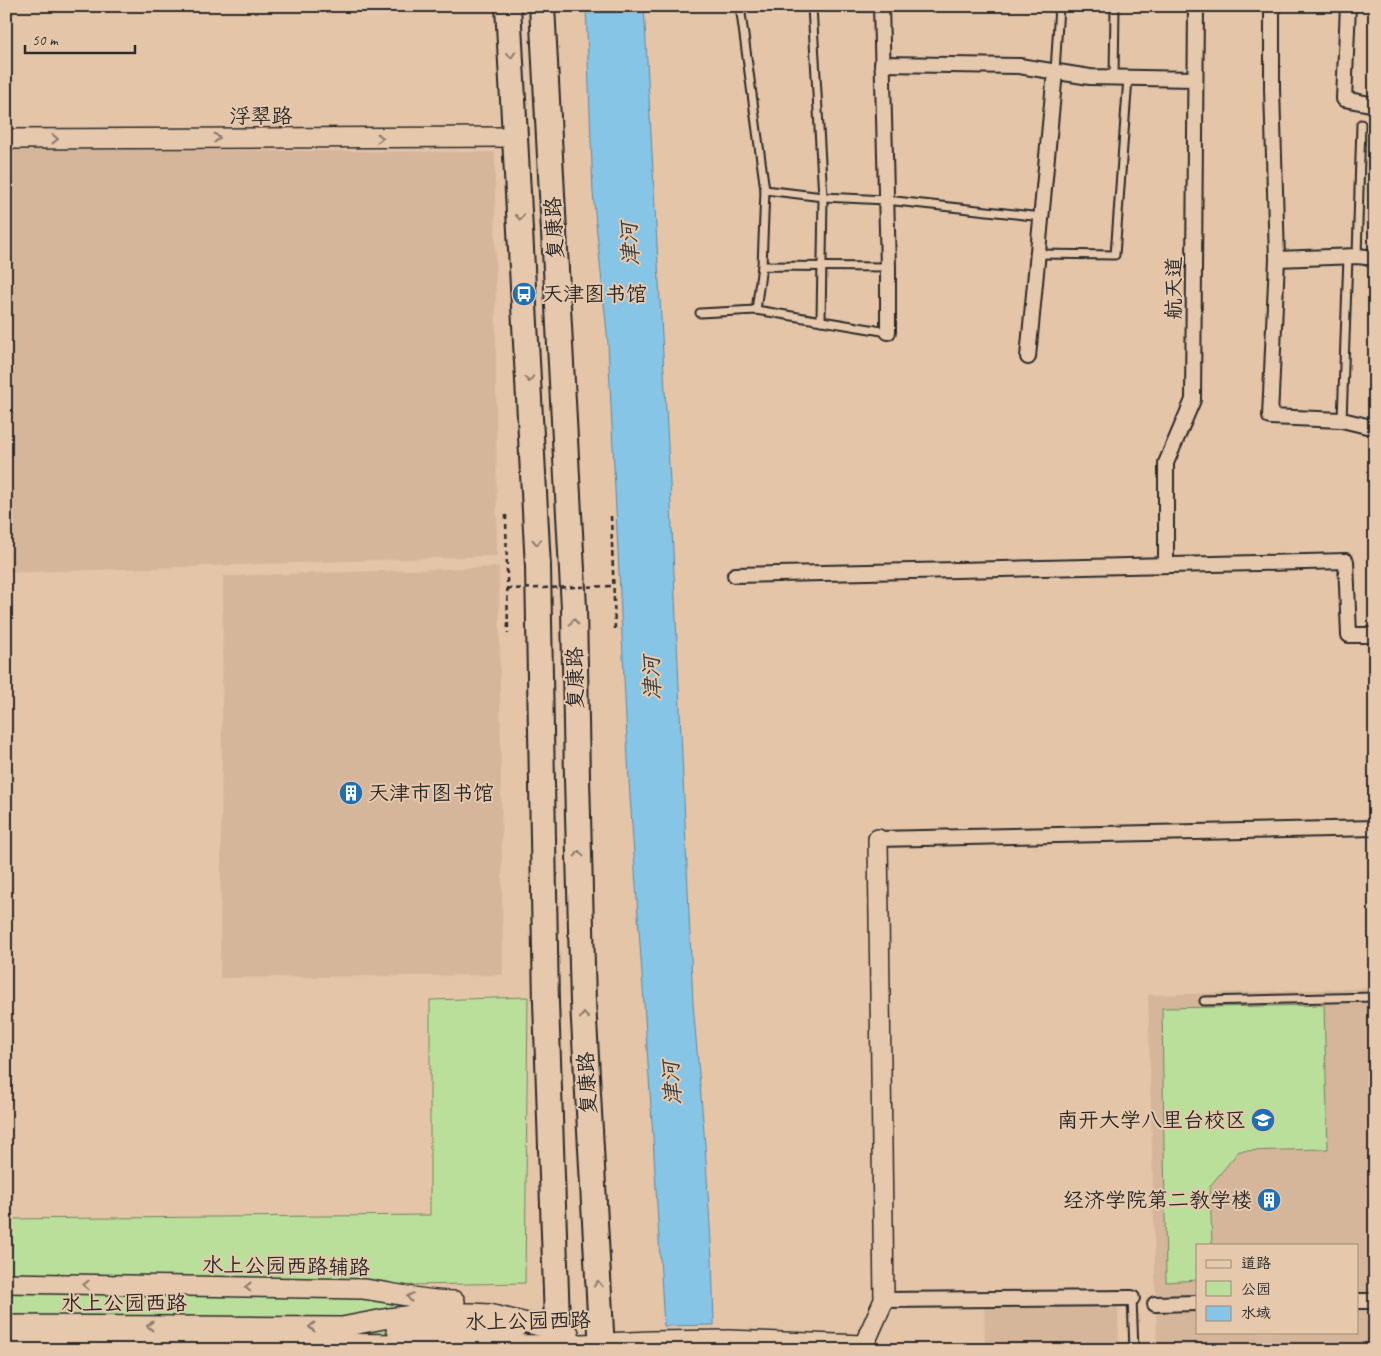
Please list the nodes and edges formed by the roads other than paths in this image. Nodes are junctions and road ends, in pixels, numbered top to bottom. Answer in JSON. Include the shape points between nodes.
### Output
{"nodes":[{"id":1,"x":508,"y":6,"type":"edge"},
{"id":2,"x":542,"y":6,"type":"edge"},
{"id":3,"x":740,"y":6,"type":"edge"},
{"id":4,"x":811,"y":6,"type":"edge"},
{"id":5,"x":881,"y":6,"type":"edge"},
{"id":6,"x":1059,"y":6,"type":"edge"},
{"id":7,"x":1115,"y":6,"type":"edge"},
{"id":8,"x":1196,"y":6,"type":"edge"},
{"id":9,"x":1272,"y":6,"type":"edge"},
{"id":10,"x":1348,"y":6,"type":"edge"},
{"id":11,"x":882,"y":64,"type":"junction"},
{"id":12,"x":1055,"y":72,"type":"junction"},
{"id":13,"x":1121,"y":78,"type":"junction"},
{"id":14,"x":1196,"y":79,"type":"junction"},
{"id":15,"x":1375,"y":105,"type":"edge"},
{"id":16,"x":1361,"y":124,"type":"dead end"},
{"id":17,"x":516,"y":138,"type":"junction"},
{"id":18,"x":6,"y":139,"type":"edge"},
{"id":19,"x":765,"y":190,"type":"junction"},
{"id":20,"x":823,"y":197,"type":"junction"},
{"id":21,"x":886,"y":200,"type":"junction"},
{"id":22,"x":1042,"y":217,"type":"junction"},
{"id":23,"x":1038,"y":254,"type":"junction"},
{"id":24,"x":1353,"y":256,"type":"junction"},
{"id":25,"x":1277,"y":258,"type":"junction"},
{"id":26,"x":1375,"y":258,"type":"edge"},
{"id":27,"x":762,"y":266,"type":"junction"},
{"id":28,"x":822,"y":266,"type":"junction"},
{"id":29,"x":888,"y":267,"type":"junction"},
{"id":30,"x":756,"y":310,"type":"junction"},
{"id":31,"x":700,"y":313,"type":"dead end"},
{"id":32,"x":821,"y":321,"type":"junction"},
{"id":33,"x":888,"y":332,"type":"joint"},
{"id":34,"x":1028,"y":357,"type":"dead end"},
{"id":35,"x":1342,"y":420,"type":"junction"},
{"id":36,"x":1375,"y":428,"type":"edge"},
{"id":37,"x":1166,"y":565,"type":"junction"},
{"id":38,"x":735,"y":575,"type":"dead end"},
{"id":39,"x":1375,"y":634,"type":"edge"},
{"id":40,"x":1375,"y":828,"type":"edge"},
{"id":41,"x":878,"y":839,"type":"joint"},
{"id":42,"x":1375,"y":997,"type":"edge"},
{"id":43,"x":1204,"y":1000,"type":"dead end"},
{"id":44,"x":6,"y":1283,"type":"edge"},
{"id":45,"x":1132,"y":1298,"type":"joint"},
{"id":46,"x":884,"y":1300,"type":"junction"},
{"id":47,"x":1358,"y":1301,"type":"edge"},
{"id":48,"x":1375,"y":1301,"type":"edge"},
{"id":49,"x":1196,"y":1303,"type":"edge"},
{"id":50,"x":1155,"y":1304,"type":"dead end"},
{"id":51,"x":6,"y":1325,"type":"edge"},
{"id":52,"x":343,"y":1335,"type":"junction"},
{"id":53,"x":6,"y":1341,"type":"edge"},
{"id":54,"x":553,"y":1345,"type":"edge"},
{"id":55,"x":601,"y":1346,"type":"edge"},
{"id":56,"x":864,"y":1347,"type":"edge"},
{"id":57,"x":370,"y":1350,"type":"edge"},
{"id":58,"x":1134,"y":1350,"type":"edge"}],
"edges":[{"from":1,"to":17,"type":"highway","name":"复康路","one_way":true},
{"from":55,"to":2,"type":"highway","name":"复康路","one_way":true,"via":[[583,1002],[574,608]]},
{"from":3,"to":19,"type":"lane"},
{"from":4,"to":5,"type":"lane"},
{"from":4,"to":20,"type":"lane"},
{"from":5,"to":11,"type":"street"},
{"from":6,"to":12,"type":"lane"},
{"from":7,"to":13,"type":"lane"},
{"from":8,"to":14,"type":"street","name":"航天道"},
{"from":9,"to":25,"type":"street"},
{"from":10,"to":15,"type":"street","via":[[1344,99]]},
{"from":11,"to":12,"type":"street","via":[[1019,66]]},
{"from":11,"to":21,"type":"street"},
{"from":12,"to":13,"type":"street"},
{"from":12,"to":22,"type":"street"},
{"from":13,"to":14,"type":"street"},
{"from":13,"to":23,"type":"lane","via":[[1115,255]]},
{"from":14,"to":37,"type":"street","name":"航天道","via":[[1193,400],[1166,462]]},
{"from":16,"to":24,"type":"lane"},
{"from":18,"to":17,"type":"street","name":"浮翠路","one_way":true},
{"from":17,"to":54,"type":"highway","name":"复康路","one_way":true,"via":[[538,567]]},
{"from":19,"to":20,"type":"lane"},
{"from":19,"to":27,"type":"lane"},
{"from":20,"to":21,"type":"lane"},
{"from":20,"to":28,"type":"lane"},
{"from":21,"to":22,"type":"lane"},
{"from":21,"to":29,"type":"street"},
{"from":22,"to":23,"type":"street"},
{"from":23,"to":34,"type":"street"},
{"from":24,"to":25,"type":"street"},
{"from":24,"to":26,"type":"street"},
{"from":24,"to":35,"type":"lane"},
{"from":25,"to":35,"type":"street","via":[[1270,417]]},
{"from":27,"to":28,"type":"lane"},
{"from":27,"to":30,"type":"lane"},
{"from":28,"to":29,"type":"lane"},
{"from":28,"to":32,"type":"lane"},
{"from":29,"to":33,"type":"street"},
{"from":30,"to":31,"type":"lane"},
{"from":30,"to":32,"type":"lane"},
{"from":32,"to":33,"type":"lane"},
{"from":35,"to":36,"type":"street"},
{"from":37,"to":38,"type":"street"},
{"from":37,"to":39,"type":"street","via":[[1346,561],[1349,635]]},
{"from":40,"to":41,"type":"street"},
{"from":41,"to":46,"type":"street"},
{"from":42,"to":43,"type":"lane"},
{"from":54,"to":44,"type":"street","name":"水上公园西路辅路","one_way":true,"via":[[505,1305],[492,1302],[439,1301],[363,1289]]},
{"from":45,"to":46,"type":"street"},
{"from":45,"to":58,"type":"lane"},
{"from":46,"to":56,"type":"street"},
{"from":47,"to":48,"type":"street"},
{"from":49,"to":50,"type":"street"},
{"from":52,"to":51,"type":"street","name":"水上公园西路","one_way":true},
{"from":52,"to":53,"type":"street","name":"水上公园西路"},
{"from":52,"to":54,"type":"street","name":"水上公园西路"},
{"from":52,"to":54,"type":"street","name":"水上公园西路","via":[[389,1318],[471,1313],[489,1314]]},
{"from":52,"to":57,"type":"street"},
{"from":54,"to":55,"type":"street","name":"水上公园西路"},
{"from":55,"to":56,"type":"street","name":"水上公园西路","via":[[652,1341],[728,1340]]}]}
